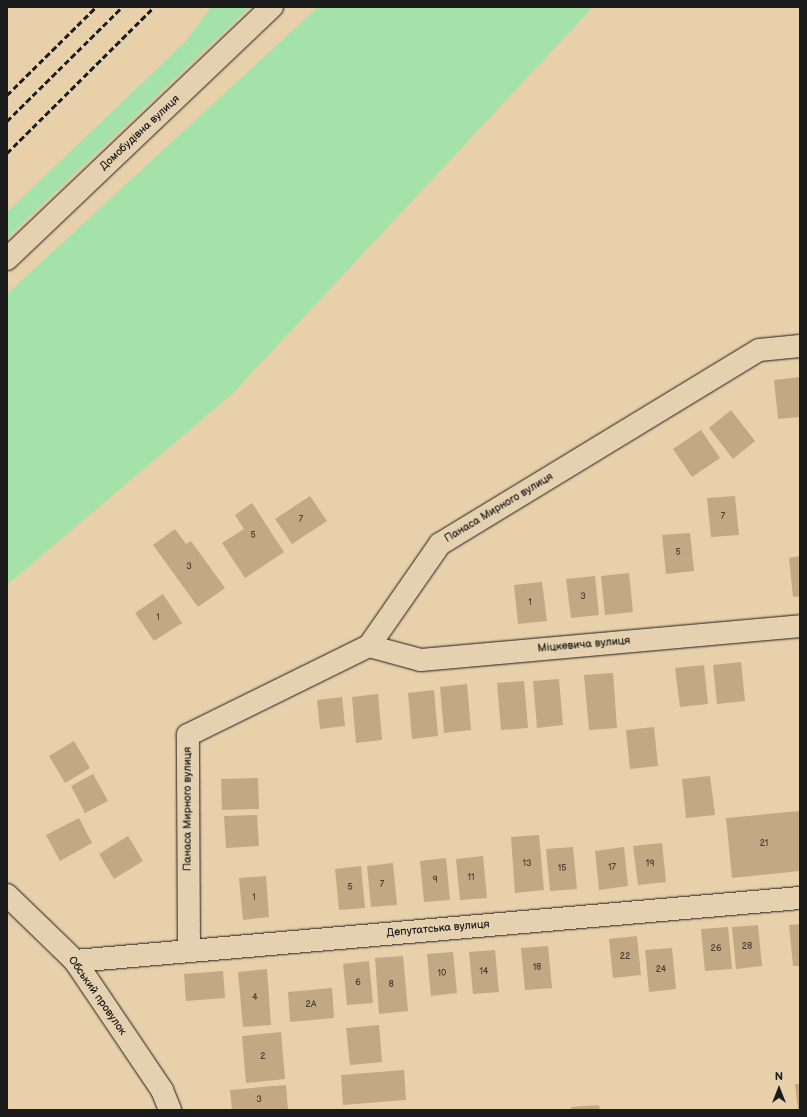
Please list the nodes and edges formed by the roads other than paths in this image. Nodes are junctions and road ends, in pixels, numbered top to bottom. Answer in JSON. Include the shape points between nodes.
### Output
{"nodes":[{"id":1,"x":272,"y":7,"type":"edge"},
{"id":2,"x":7,"y":259,"type":"edge"},
{"id":3,"x":800,"y":346,"type":"edge"},
{"id":4,"x":800,"y":626,"type":"edge"},
{"id":5,"x":369,"y":646,"type":"junction"},
{"id":6,"x":7,"y":895,"type":"edge"},
{"id":7,"x":800,"y":898,"type":"edge"},
{"id":8,"x":188,"y":950,"type":"junction"},
{"id":9,"x":75,"y":961,"type":"junction"},
{"id":10,"x":170,"y":1110,"type":"edge"}],
"edges":[{"from":1,"to":2,"type":"street","name":"Домобудівна вулиця"},
{"from":3,"to":5,"type":"street","name":"Панаса Мирного вулиця","via":[[759,350],[440,544]]},
{"from":4,"to":5,"type":"street","name":"Міцкевича вулиця","via":[[421,660]]},
{"from":5,"to":8,"type":"street","name":"Панаса Мирного вулиця","via":[[188,735]]},
{"from":6,"to":9,"type":"street","name":"Обський провулок"},
{"from":7,"to":8,"type":"street","name":"Депутатська вулиця"},
{"from":8,"to":9,"type":"street","name":"Депутатська вулиця"},
{"from":9,"to":10,"type":"street","name":"Обський провулок","via":[[162,1090]]}]}
